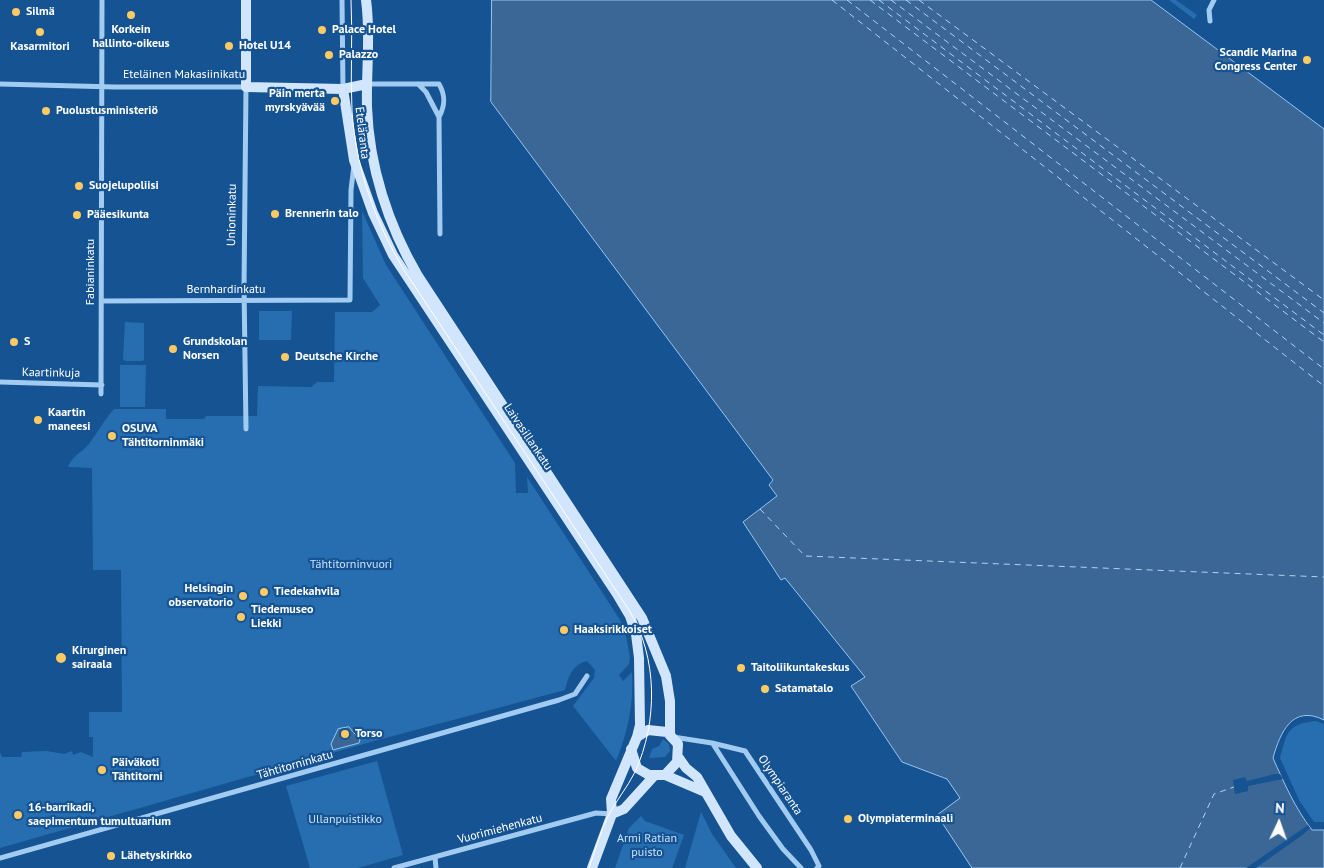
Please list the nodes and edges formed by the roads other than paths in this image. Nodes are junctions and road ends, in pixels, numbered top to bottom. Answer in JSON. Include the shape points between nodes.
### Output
{"nodes":[{"id":1,"x":102,"y":0,"type":"edge"},
{"id":2,"x":246,"y":0,"type":"edge"},
{"id":3,"x":342,"y":0,"type":"edge"},
{"id":4,"x":366,"y":0,"type":"edge"},
{"id":5,"x":1214,"y":0,"type":"edge"},
{"id":6,"x":1210,"y":21,"type":"dead end"},
{"id":7,"x":0,"y":84,"type":"edge"},
{"id":8,"x":367,"y":84,"type":"junction"},
{"id":9,"x":418,"y":84,"type":"junction"},
{"id":10,"x":102,"y":86,"type":"junction"},
{"id":11,"x":246,"y":87,"type":"junction"},
{"id":12,"x":343,"y":88,"type":"junction"},
{"id":13,"x":439,"y":118,"type":"junction"},
{"id":14,"x":354,"y":160,"type":"junction"},
{"id":15,"x":374,"y":162,"type":"joint"},
{"id":16,"x":440,"y":234,"type":"dead end"},
{"id":17,"x":244,"y":300,"type":"junction"},
{"id":18,"x":350,"y":300,"type":"joint"},
{"id":19,"x":102,"y":301,"type":"junction"},
{"id":20,"x":0,"y":382,"type":"edge"},
{"id":21,"x":102,"y":384,"type":"junction"},
{"id":22,"x":102,"y":394,"type":"dead end"},
{"id":23,"x":246,"y":429,"type":"dead end"},
{"id":24,"x":587,"y":676,"type":"dead end"},
{"id":25,"x":672,"y":735,"type":"junction"},
{"id":26,"x":634,"y":742,"type":"junction"},
{"id":27,"x":712,"y":743,"type":"junction"},
{"id":28,"x":679,"y":758,"type":"junction"},
{"id":29,"x":660,"y":775,"type":"junction"},
{"id":30,"x":705,"y":792,"type":"junction"},
{"id":31,"x":612,"y":814,"type":"junction"},
{"id":32,"x":435,"y":857,"type":"junction"},
{"id":33,"x":0,"y":858,"type":"edge"},
{"id":34,"x":394,"y":868,"type":"edge"},
{"id":35,"x":436,"y":868,"type":"edge"},
{"id":36,"x":592,"y":868,"type":"edge"},
{"id":37,"x":757,"y":868,"type":"edge"},
{"id":38,"x":801,"y":868,"type":"edge"},
{"id":39,"x":817,"y":868,"type":"edge"}],
"edges":[{"from":1,"to":10,"type":"street","name":"Fabianinkatu"},
{"from":2,"to":11,"type":"main road","name":"Unioninkatu"},
{"from":3,"to":12,"type":"street","name":"Eteläranta"},
{"from":4,"to":8,"type":"main road","name":"Eteläranta"},
{"from":5,"to":6,"type":"street","via":[[1209,10]]},
{"from":7,"to":10,"type":"street","name":"Eteläinen Makasiinikatu"},
{"from":8,"to":9,"type":"street"},
{"from":8,"to":12,"type":"main road","name":"Eteläinen Makasiinikatu"},
{"from":8,"to":15,"type":"main road","name":"Eteläranta","via":[[368,124]]},
{"from":9,"to":13,"type":"street","via":[[426,92]]},
{"from":9,"to":13,"type":"street","via":[[439,84],[444,97]]},
{"from":10,"to":11,"type":"street","name":"Eteläinen Makasiinikatu"},
{"from":10,"to":19,"type":"street","name":"Fabianinkatu"},
{"from":11,"to":12,"type":"main road","name":"Eteläinen Makasiinikatu"},
{"from":11,"to":17,"type":"street","name":"Unioninkatu"},
{"from":12,"to":14,"type":"main road","name":"Eteläranta"},
{"from":13,"to":16,"type":"street"},
{"from":14,"to":18,"type":"street","name":"Eteläranta","via":[[350,190]]},
{"from":14,"to":26,"type":"main road","name":"Laivasillankatu","via":[[373,213],[398,263],[630,616],[639,658],[640,714]]},
{"from":15,"to":25,"type":"main road","name":"Laivasillankatu","via":[[394,228],[413,268],[642,618],[666,676]]},
{"from":17,"to":18,"type":"street","name":"Bernhardinkatu"},
{"from":17,"to":19,"type":"street","name":"Bernhardinkatu"},
{"from":17,"to":23,"type":"street","name":"Unioninkatu"},
{"from":19,"to":21,"type":"street","name":"Fabianinkatu"},
{"from":20,"to":21,"type":"street","name":"Kaartinkuja"},
{"from":21,"to":22,"type":"street","name":"Fabianinkatu"},
{"from":24,"to":33,"type":"street","name":"Tähtitorninkatu","via":[[575,694],[559,700]]},
{"from":25,"to":26,"type":"main road","via":[[653,729],[644,732]]},
{"from":25,"to":27,"type":"street","name":"Olympiaranta"},
{"from":25,"to":28,"type":"main road","name":"Laivasillankatu","via":[[678,744]]},
{"from":26,"to":29,"type":"main road","name":"Laivasillankatu","via":[[633,759],[637,768],[644,773]]},
{"from":26,"to":31,"type":"main road","name":"Laivasillankatu","via":[[610,799]]},
{"from":27,"to":38,"type":"street","via":[[758,816]]},
{"from":27,"to":39,"type":"street","name":"Olympiaranta","via":[[744,752],[811,850],[819,866]]},
{"from":28,"to":29,"type":"main road","via":[[672,770]]},
{"from":28,"to":30,"type":"main road","via":[[697,777]]},
{"from":29,"to":30,"type":"main road"},
{"from":29,"to":31,"type":"main road","via":[[624,809]]},
{"from":30,"to":37,"type":"main road","via":[[731,836]]},
{"from":31,"to":32,"type":"street","name":"Vuorimiehenkatu","via":[[596,813]]},
{"from":31,"to":36,"type":"main road","name":"Laivasillankatu"},
{"from":32,"to":34,"type":"street","name":"Vuorimiehenkatu"},
{"from":32,"to":35,"type":"street"}]}
